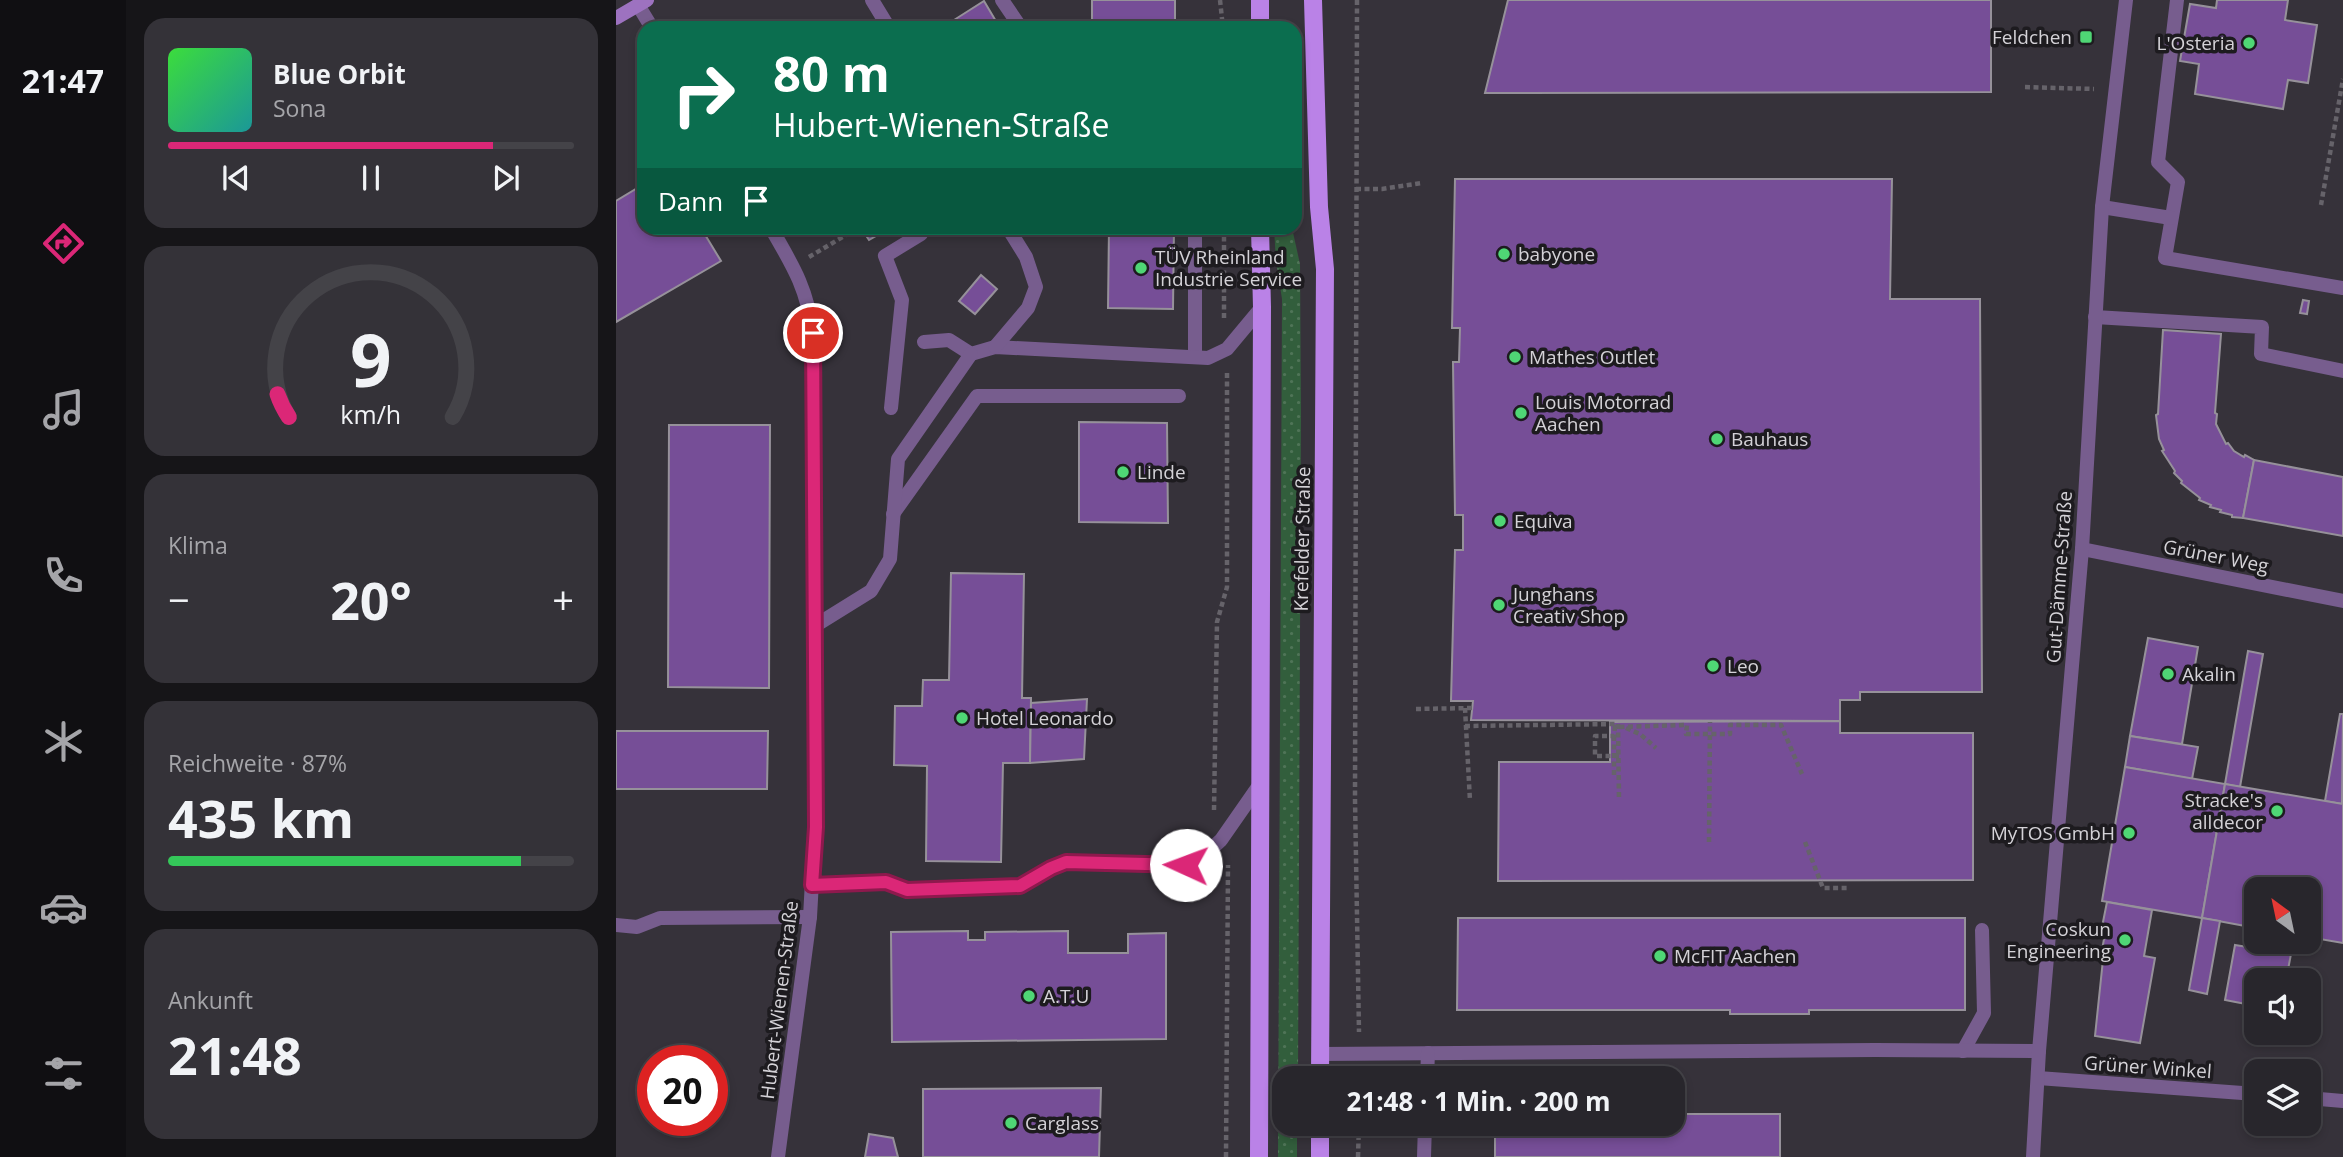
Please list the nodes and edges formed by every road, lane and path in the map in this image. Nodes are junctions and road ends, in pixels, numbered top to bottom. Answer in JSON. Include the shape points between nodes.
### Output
{"nodes":[{"id":1,"x":872,"y":0,"type":"edge"},
{"id":2,"x":1002,"y":0,"type":"edge"},
{"id":3,"x":1220,"y":0,"type":"edge"},
{"id":4,"x":1261,"y":0,"type":"edge"},
{"id":5,"x":1313,"y":0,"type":"edge"},
{"id":6,"x":1357,"y":0,"type":"edge"},
{"id":7,"x":2126,"y":0,"type":"edge"},
{"id":8,"x":2176,"y":0,"type":"edge"},
{"id":9,"x":643,"y":3,"type":"edge"},
{"id":10,"x":616,"y":18,"type":"edge"},
{"id":11,"x":649,"y":21,"type":"edge"},
{"id":12,"x":885,"y":21,"type":"edge"},
{"id":13,"x":1016,"y":21,"type":"edge"},
{"id":14,"x":1222,"y":21,"type":"edge"},
{"id":15,"x":1260,"y":21,"type":"edge"},
{"id":16,"x":2343,"y":79,"type":"edge"},
{"id":17,"x":2025,"y":87,"type":"dead end"},
{"id":18,"x":2074,"y":88,"type":"dead end"},
{"id":19,"x":1422,"y":183,"type":"dead end"},
{"id":20,"x":1356,"y":189,"type":"junction"},
{"id":21,"x":2321,"y":205,"type":"dead end"},
{"id":22,"x":2102,"y":207,"type":"junction"},
{"id":23,"x":2171,"y":218,"type":"junction"},
{"id":24,"x":775,"y":235,"type":"edge"},
{"id":25,"x":846,"y":235,"type":"edge"},
{"id":26,"x":919,"y":235,"type":"edge"},
{"id":27,"x":1012,"y":235,"type":"edge"},
{"id":28,"x":1195,"y":235,"type":"edge"},
{"id":29,"x":1224,"y":235,"type":"edge"},
{"id":30,"x":1260,"y":235,"type":"edge"},
{"id":31,"x":793,"y":267,"type":"junction"},
{"id":32,"x":2343,"y":288,"type":"edge"},
{"id":33,"x":1262,"y":307,"type":"junction"},
{"id":34,"x":2095,"y":317,"type":"junction"},
{"id":35,"x":924,"y":342,"type":"dead end"},
{"id":36,"x":996,"y":347,"type":"junction"},
{"id":37,"x":1227,"y":349,"type":"junction"},
{"id":38,"x":971,"y":354,"type":"junction"},
{"id":39,"x":1195,"y":356,"type":"junction"},
{"id":40,"x":2343,"y":371,"type":"edge"},
{"id":41,"x":1179,"y":396,"type":"dead end"},
{"id":42,"x":891,"y":408,"type":"dead end"},
{"id":43,"x":893,"y":514,"type":"junction"},
{"id":44,"x":2082,"y":549,"type":"junction"},
{"id":45,"x":2343,"y":601,"type":"edge"},
{"id":46,"x":813,"y":626,"type":"junction"},
{"id":47,"x":1465,"y":708,"type":"junction"},
{"id":48,"x":1473,"y":708,"type":"dead end"},
{"id":49,"x":1416,"y":709,"type":"dead end"},
{"id":50,"x":1710,"y":722,"type":"dead end"},
{"id":51,"x":1618,"y":724,"type":"junction"},
{"id":52,"x":1465,"y":726,"type":"junction"},
{"id":53,"x":1710,"y":734,"type":"junction"},
{"id":54,"x":1614,"y":736,"type":"junction"},
{"id":55,"x":1656,"y":748,"type":"dead end"},
{"id":56,"x":1619,"y":756,"type":"junction"},
{"id":57,"x":1802,"y":774,"type":"dead end"},
{"id":58,"x":1614,"y":775,"type":"dead end"},
{"id":59,"x":1260,"y":784,"type":"junction"},
{"id":60,"x":1619,"y":800,"type":"dead end"},
{"id":61,"x":1470,"y":801,"type":"dead end"},
{"id":62,"x":1221,"y":840,"type":"junction"},
{"id":63,"x":1709,"y":842,"type":"dead end"},
{"id":64,"x":1805,"y":842,"type":"dead end"},
{"id":65,"x":812,"y":885,"type":"junction"},
{"id":66,"x":1849,"y":888,"type":"dead end"},
{"id":67,"x":810,"y":917,"type":"junction"},
{"id":68,"x":616,"y":925,"type":"edge"},
{"id":69,"x":1982,"y":930,"type":"dead end"},
{"id":70,"x":1963,"y":1051,"type":"junction"},
{"id":71,"x":2039,"y":1051,"type":"junction"},
{"id":72,"x":1428,"y":1053,"type":"junction"},
{"id":73,"x":1320,"y":1054,"type":"junction"},
{"id":74,"x":1360,"y":1054,"type":"junction"},
{"id":75,"x":1320,"y":1066,"type":"edge"},
{"id":76,"x":1427,"y":1066,"type":"edge"},
{"id":77,"x":2038,"y":1078,"type":"junction"},
{"id":78,"x":2244,"y":1093,"type":"edge"},
{"id":79,"x":2321,"y":1099,"type":"edge"},
{"id":80,"x":2343,"y":1101,"type":"edge"},
{"id":81,"x":1320,"y":1136,"type":"edge"},
{"id":82,"x":1359,"y":1136,"type":"edge"},
{"id":83,"x":1425,"y":1136,"type":"edge"},
{"id":84,"x":778,"y":1157,"type":"edge"},
{"id":85,"x":1226,"y":1157,"type":"edge"},
{"id":86,"x":1259,"y":1157,"type":"edge"},
{"id":87,"x":1320,"y":1157,"type":"edge"},
{"id":88,"x":1358,"y":1157,"type":"edge"},
{"id":89,"x":1424,"y":1157,"type":"edge"},
{"id":90,"x":2033,"y":1157,"type":"edge"}],
"edges":[{"from":1,"to":12,"type":"street"},
{"from":2,"to":13,"type":"street"},
{"from":3,"to":14,"type":"path"},
{"from":4,"to":15,"type":"main road"},
{"from":5,"to":73,"type":"main road","name":"Krefelder Straße","via":[[1325,270]]},
{"from":6,"to":20,"type":"path"},
{"from":7,"to":22,"type":"street","name":"Gut-Dämme-Straße"},
{"from":8,"to":23,"type":"street","via":[[2158,162],[2178,182]]},
{"from":9,"to":10,"type":"main road"},
{"from":9,"to":11,"type":"street"},
{"from":16,"to":21,"type":"path"},
{"from":17,"to":18,"type":"path"},
{"from":19,"to":20,"type":"path"},
{"from":20,"to":74,"type":"path","via":[[1355,799]]},
{"from":22,"to":23,"type":"street"},
{"from":22,"to":34,"type":"street","name":"Gut-Dämme-Straße"},
{"from":23,"to":32,"type":"street","via":[[2165,258]]},
{"from":24,"to":31,"type":"street","name":"Hubert-Wienen-Straße"},
{"from":25,"to":31,"type":"path"},
{"from":26,"to":42,"type":"street","via":[[885,256],[902,300]]},
{"from":27,"to":36,"type":"street","via":[[1036,287],[1028,308]]},
{"from":28,"to":39,"type":"street"},
{"from":29,"to":37,"type":"path"},
{"from":30,"to":33,"type":"main road","name":"Krefelder Straße"},
{"from":31,"to":46,"type":"street","name":"Hubert-Wienen-Straße","via":[[809,306],[813,333]]},
{"from":33,"to":37,"type":"street"},
{"from":33,"to":59,"type":"main road","name":"Krefelder Straße"},
{"from":34,"to":40,"type":"street","via":[[2262,327],[2260,354]]},
{"from":34,"to":44,"type":"street","name":"Gut-Dämme-Straße"},
{"from":35,"to":38,"type":"street","via":[[949,340]]},
{"from":36,"to":38,"type":"street"},
{"from":36,"to":39,"type":"street"},
{"from":37,"to":39,"type":"street","via":[[1208,358]]},
{"from":37,"to":62,"type":"path","via":[[1227,587],[1217,622],[1214,818]]},
{"from":38,"to":43,"type":"street","via":[[898,459]]},
{"from":41,"to":43,"type":"street","via":[[977,396]]},
{"from":43,"to":46,"type":"street","via":[[890,559],[871,591]]},
{"from":44,"to":45,"type":"street","name":"Grüner Weg"},
{"from":44,"to":71,"type":"street","name":"Gut-Dämme-Straße"},
{"from":46,"to":65,"type":"street","name":"Hubert-Wienen-Straße","via":[[816,827]]},
{"from":47,"to":48,"type":"path"},
{"from":47,"to":49,"type":"path"},
{"from":47,"to":52,"type":"path"},
{"from":50,"to":53,"type":"path"},
{"from":51,"to":52,"type":"path"},
{"from":51,"to":55,"type":"path"},
{"from":51,"to":56,"type":"path"},
{"from":52,"to":61,"type":"path"},
{"from":53,"to":54,"type":"path","via":[[1686,734],[1686,725],[1615,727]]},
{"from":53,"to":57,"type":"path","via":[[1730,734],[1730,725],[1781,725]]},
{"from":53,"to":63,"type":"path"},
{"from":54,"to":56,"type":"path","via":[[1595,736],[1595,756]]},
{"from":54,"to":58,"type":"path"},
{"from":56,"to":60,"type":"path"},
{"from":59,"to":62,"type":"street"},
{"from":59,"to":86,"type":"main road","name":"Krefelder Straße"},
{"from":62,"to":65,"type":"street","via":[[1195,864],[1066,862],[1020,886],[907,890],[886,882]]},
{"from":62,"to":85,"type":"path","via":[[1228,855]]},
{"from":64,"to":66,"type":"path","via":[[1823,888]]},
{"from":65,"to":67,"type":"street","name":"Hubert-Wienen-Straße"},
{"from":67,"to":68,"type":"street","via":[[660,918],[637,927]]},
{"from":67,"to":84,"type":"street","name":"Hubert-Wienen-Straße"},
{"from":69,"to":70,"type":"street","via":[[1984,1013]]},
{"from":70,"to":71,"type":"street"},
{"from":70,"to":72,"type":"street"},
{"from":71,"to":77,"type":"street","name":"Gut-Dämme-Straße"},
{"from":72,"to":74,"type":"street"},
{"from":72,"to":76,"type":"street"},
{"from":73,"to":74,"type":"street"},
{"from":73,"to":75,"type":"main road","name":"Krefelder Straße"},
{"from":77,"to":78,"type":"street","name":"Grüner Winkel"},
{"from":77,"to":90,"type":"street","name":"Gut-Dämme-Straße"},
{"from":79,"to":80,"type":"street"},
{"from":81,"to":87,"type":"main road"},
{"from":82,"to":88,"type":"path"},
{"from":83,"to":89,"type":"street"}]}
